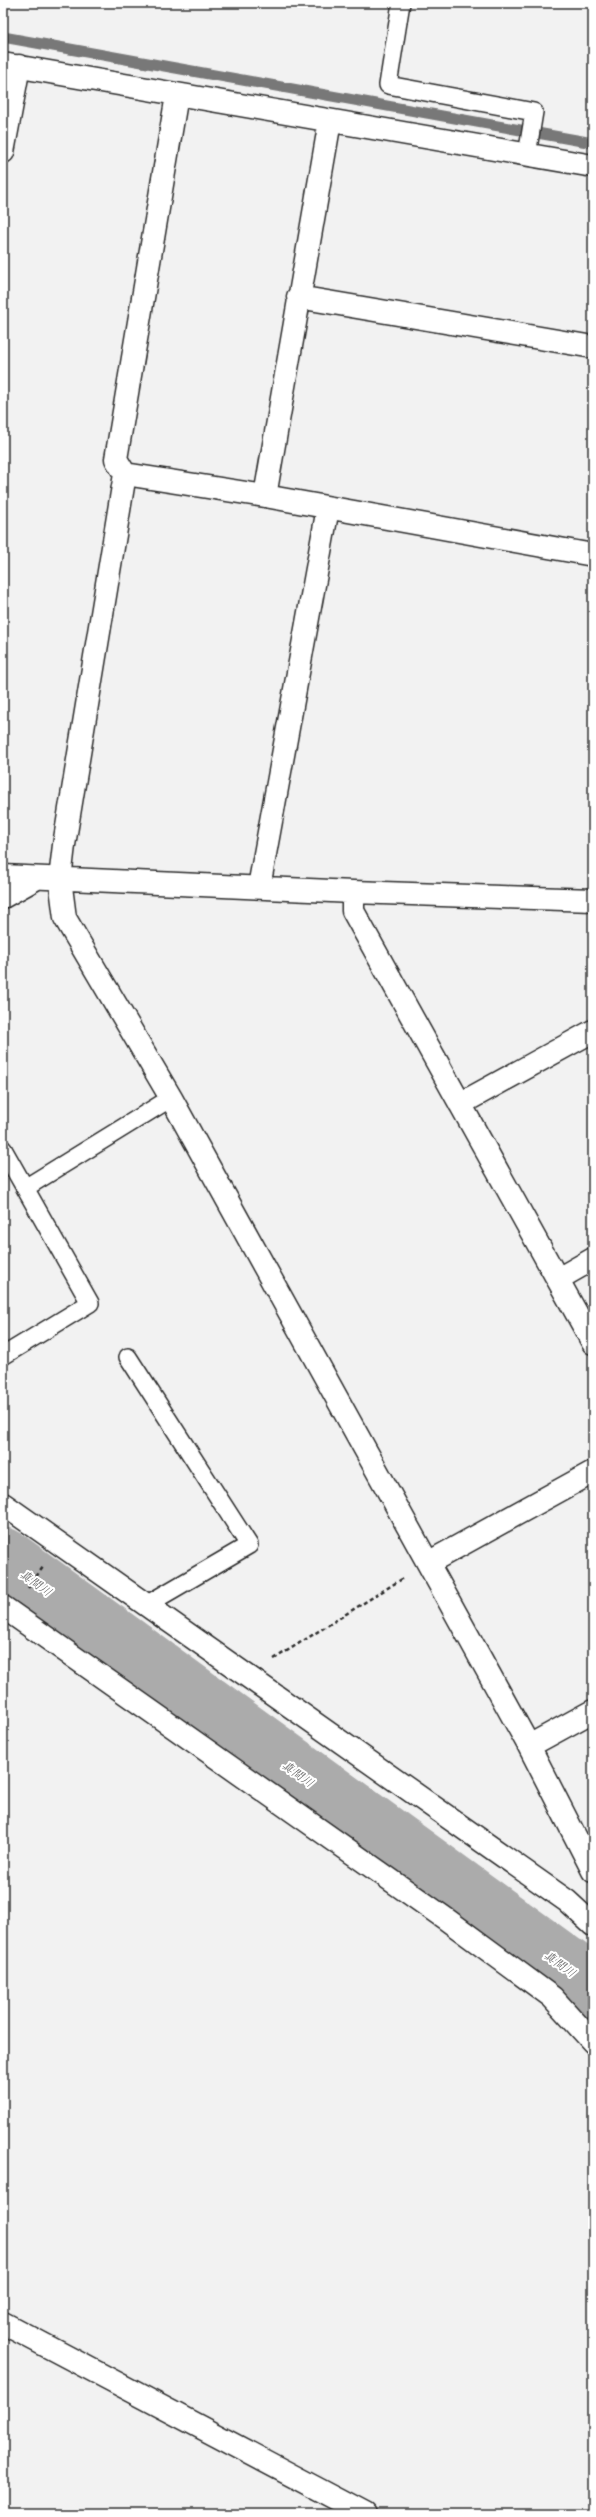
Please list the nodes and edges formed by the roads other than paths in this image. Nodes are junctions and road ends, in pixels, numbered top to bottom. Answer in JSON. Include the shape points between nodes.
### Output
{"nodes":[{"id":1,"x":401,"y":3,"type":"edge"},
{"id":2,"x":11,"y":65,"type":"edge"},
{"id":3,"x":177,"y":95,"type":"junction"},
{"id":4,"x":330,"y":121,"type":"junction"},
{"id":5,"x":527,"y":150,"type":"junction"},
{"id":6,"x":3,"y":152,"type":"edge"},
{"id":7,"x":593,"y":166,"type":"edge"},
{"id":8,"x":298,"y":297,"type":"junction"},
{"id":9,"x":593,"y":347,"type":"edge"},
{"id":10,"x":125,"y":474,"type":"junction"},
{"id":11,"x":265,"y":496,"type":"junction"},
{"id":12,"x":328,"y":508,"type":"junction"},
{"id":13,"x":593,"y":555,"type":"edge"},
{"id":14,"x":3,"y":876,"type":"edge"},
{"id":15,"x":37,"y":878,"type":"junction"},
{"id":16,"x":60,"y":879,"type":"junction"},
{"id":17,"x":259,"y":887,"type":"junction"},
{"id":18,"x":353,"y":892,"type":"junction"},
{"id":19,"x":3,"y":897,"type":"edge"},
{"id":20,"x":593,"y":900,"type":"edge"},
{"id":21,"x":593,"y":1031,"type":"edge"},
{"id":22,"x":171,"y":1098,"type":"junction"},
{"id":23,"x":460,"y":1104,"type":"junction"},
{"id":24,"x":3,"y":1149,"type":"edge"},
{"id":25,"x":25,"y":1188,"type":"junction"},
{"id":26,"x":593,"y":1259,"type":"edge"},
{"id":27,"x":558,"y":1279,"type":"junction"},
{"id":28,"x":593,"y":1343,"type":"edge"},
{"id":29,"x":3,"y":1356,"type":"edge"},
{"id":30,"x":128,"y":1357,"type":"dead end"},
{"id":31,"x":593,"y":1472,"type":"edge"},
{"id":32,"x":3,"y":1504,"type":"edge"},
{"id":33,"x":428,"y":1563,"type":"junction"},
{"id":34,"x":146,"y":1605,"type":"junction"},
{"id":35,"x":3,"y":1607,"type":"edge"},
{"id":36,"x":593,"y":1711,"type":"edge"},
{"id":37,"x":529,"y":1746,"type":"junction"},
{"id":38,"x":593,"y":1871,"type":"edge"},
{"id":39,"x":593,"y":1925,"type":"edge"},
{"id":40,"x":593,"y":2042,"type":"edge"},
{"id":41,"x":3,"y":2323,"type":"edge"},
{"id":42,"x":364,"y":2514,"type":"edge"}],
"edges":[{"from":1,"to":5,"type":"lane","via":[[388,85],[534,112]]},
{"from":2,"to":3,"type":"street"},
{"from":2,"to":6,"type":"street"},
{"from":3,"to":4,"type":"street"},
{"from":3,"to":10,"type":"street","via":[[116,459]]},
{"from":4,"to":5,"type":"street"},
{"from":4,"to":8,"type":"street"},
{"from":5,"to":7,"type":"street"},
{"from":8,"to":9,"type":"street"},
{"from":8,"to":11,"type":"street"},
{"from":10,"to":11,"type":"street"},
{"from":10,"to":16,"type":"street"},
{"from":11,"to":12,"type":"street"},
{"from":12,"to":13,"type":"street"},
{"from":12,"to":17,"type":"street"},
{"from":14,"to":15,"type":"street"},
{"from":15,"to":16,"type":"street"},
{"from":15,"to":19,"type":"street"},
{"from":16,"to":17,"type":"street"},
{"from":16,"to":22,"type":"street","via":[[65,918]]},
{"from":17,"to":18,"type":"street"},
{"from":18,"to":20,"type":"street"},
{"from":18,"to":23,"type":"street","via":[[353,911]]},
{"from":21,"to":23,"type":"street"},
{"from":22,"to":25,"type":"lane"},
{"from":22,"to":33,"type":"street"},
{"from":23,"to":27,"type":"street"},
{"from":24,"to":25,"type":"lane"},
{"from":25,"to":29,"type":"lane","via":[[90,1303]]},
{"from":26,"to":27,"type":"street"},
{"from":27,"to":28,"type":"street"},
{"from":30,"to":34,"type":"lane","via":[[249,1545]]},
{"from":31,"to":33,"type":"street"},
{"from":32,"to":34,"type":"street"},
{"from":33,"to":37,"type":"street"},
{"from":34,"to":39,"type":"street","via":[[567,1901]]},
{"from":35,"to":40,"type":"street","via":[[446,1919],[552,1997]]},
{"from":36,"to":37,"type":"street"},
{"from":37,"to":38,"type":"street"},
{"from":41,"to":42,"type":"street"}]}
